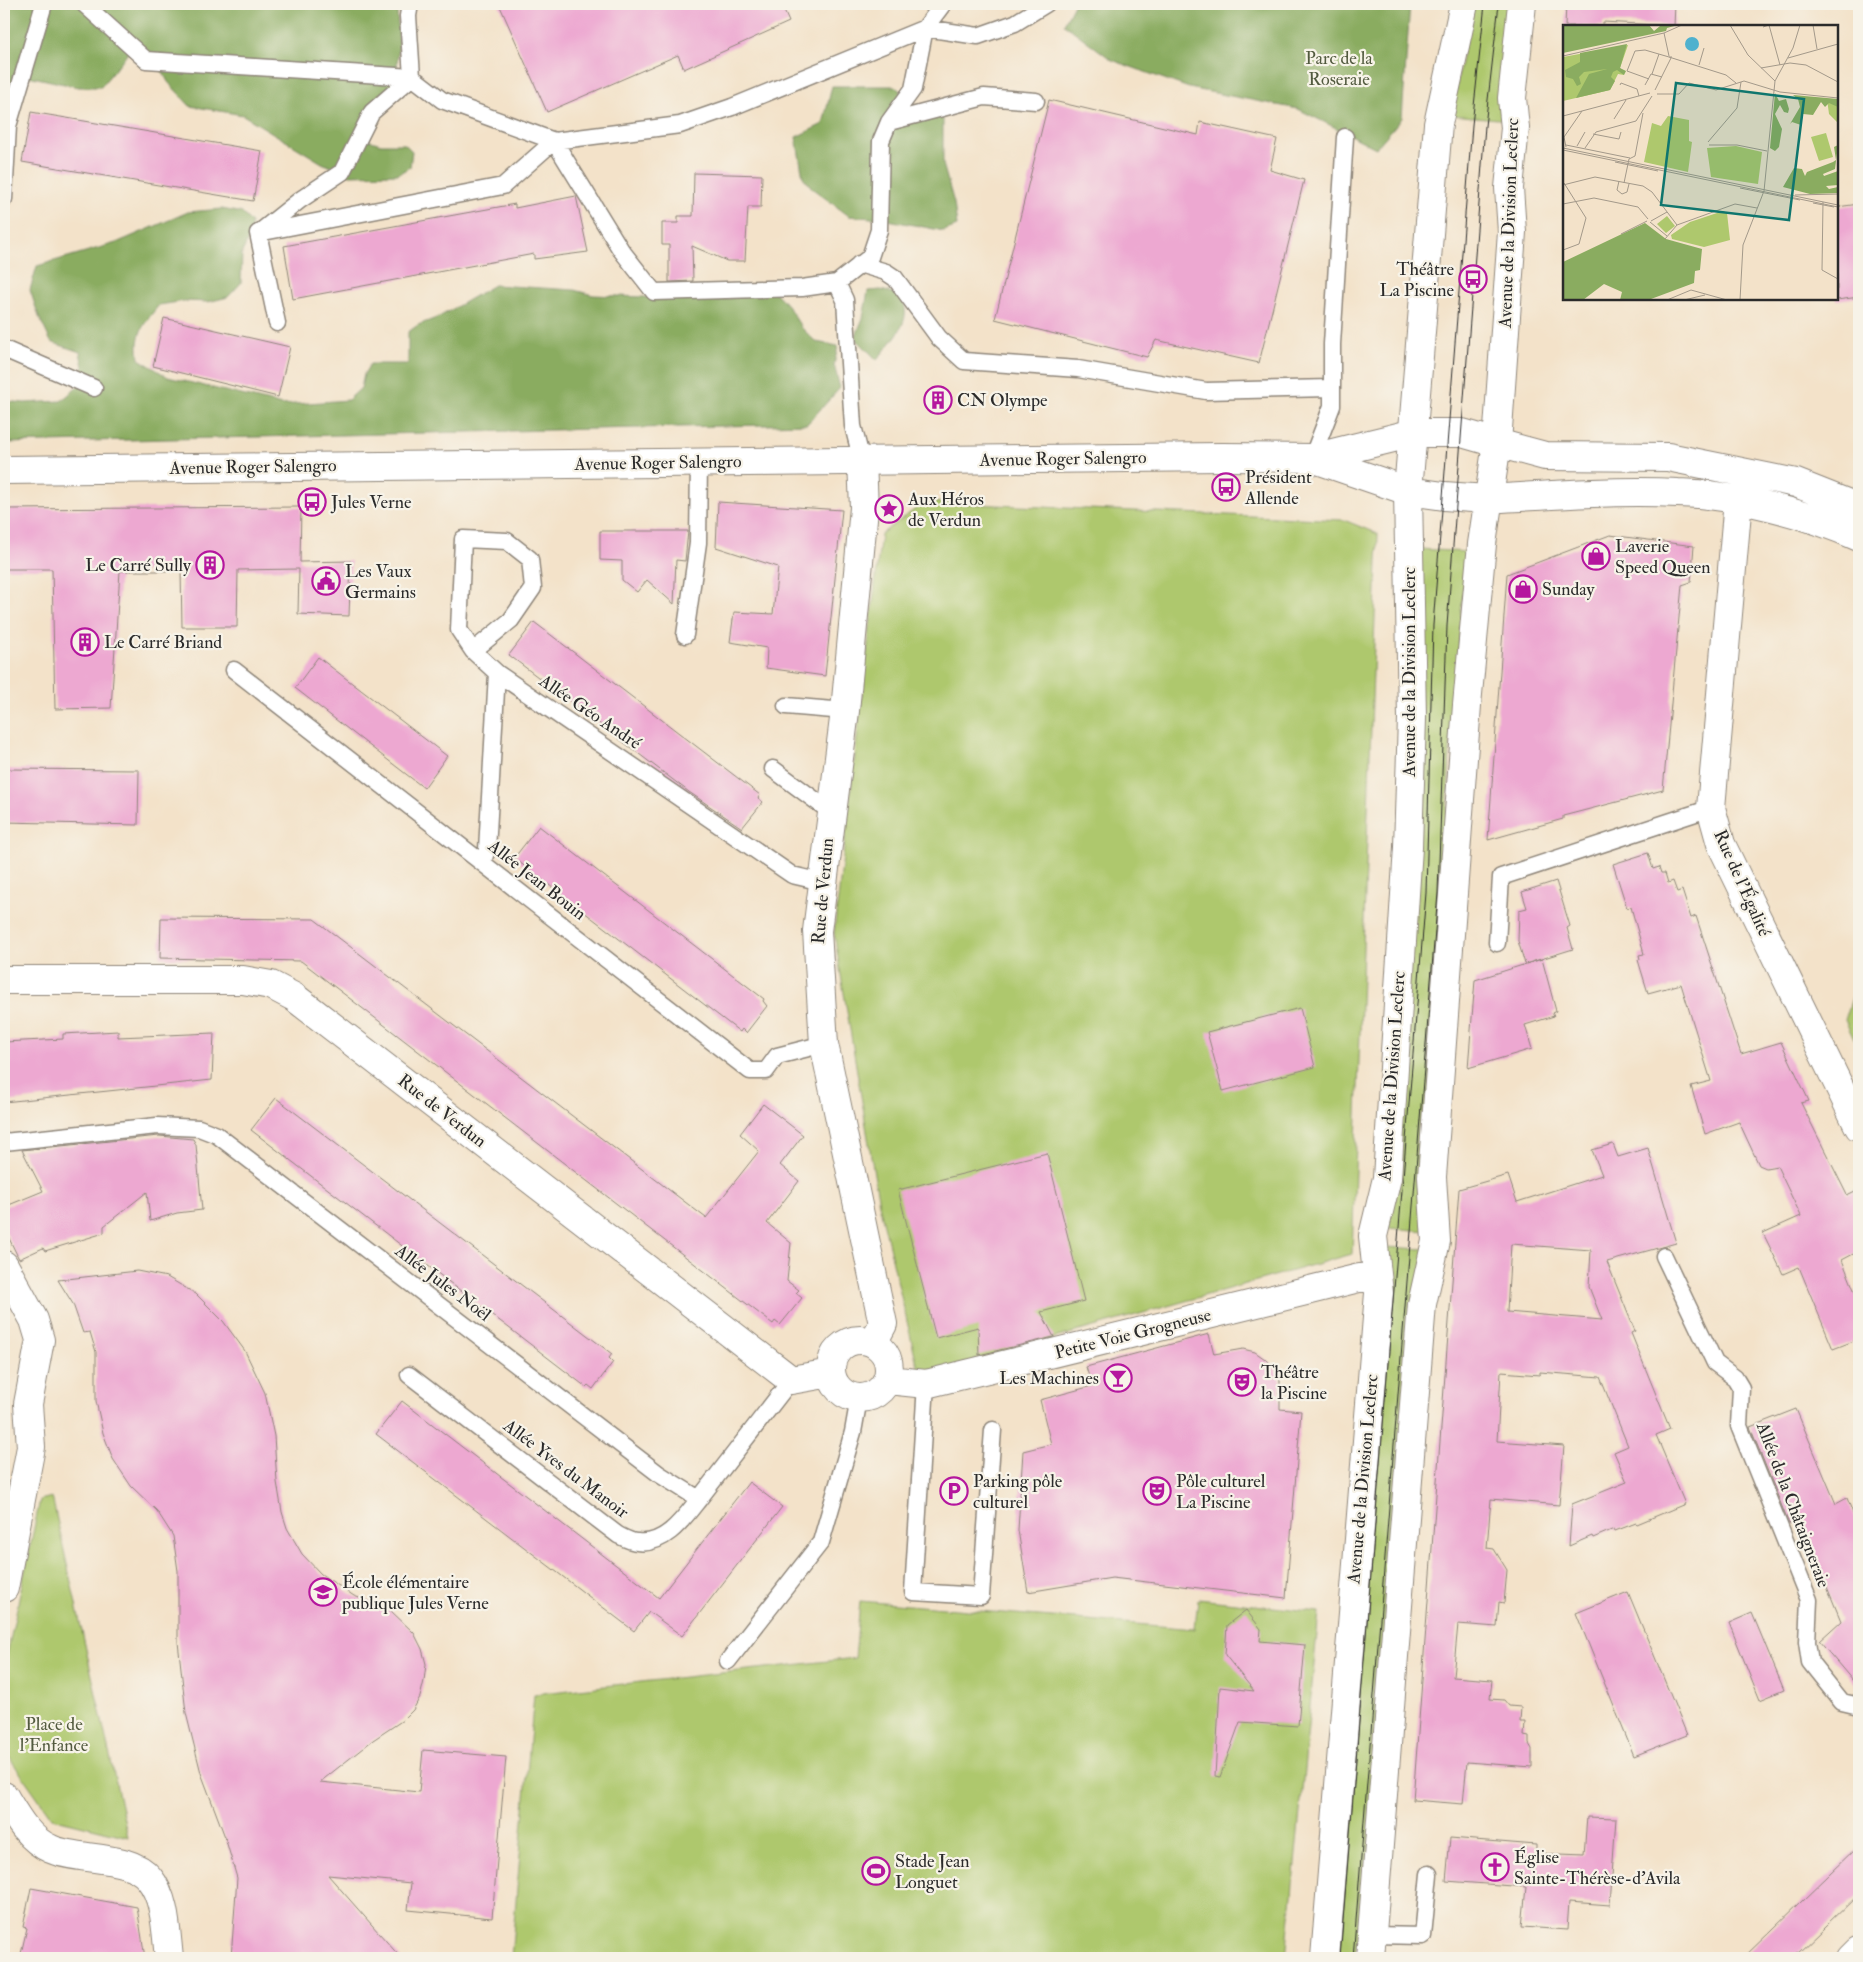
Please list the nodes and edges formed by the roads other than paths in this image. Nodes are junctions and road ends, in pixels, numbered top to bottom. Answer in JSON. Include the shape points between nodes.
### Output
{"nodes":[{"id":1,"x":44,"y":4,"type":"edge"},
{"id":2,"x":84,"y":4,"type":"edge"},
{"id":3,"x":410,"y":4,"type":"edge"},
{"id":4,"x":943,"y":4,"type":"edge"},
{"id":5,"x":1046,"y":4,"type":"edge"},
{"id":6,"x":1464,"y":4,"type":"edge"},
{"id":7,"x":1522,"y":4,"type":"edge"},
{"id":8,"x":925,"y":28,"type":"junction"},
{"id":9,"x":412,"y":77,"type":"junction"},
{"id":10,"x":1036,"y":101,"type":"dead end"},
{"id":11,"x":889,"y":122,"type":"junction"},
{"id":12,"x":1345,"y":137,"type":"dead end"},
{"id":13,"x":554,"y":141,"type":"junction"},
{"id":14,"x":4,"y":199,"type":"edge"},
{"id":15,"x":258,"y":233,"type":"junction"},
{"id":16,"x":859,"y":264,"type":"junction"},
{"id":17,"x":837,"y":283,"type":"junction"},
{"id":18,"x":277,"y":323,"type":"dead end"},
{"id":19,"x":4,"y":349,"type":"edge"},
{"id":20,"x":94,"y":388,"type":"dead end"},
{"id":21,"x":1331,"y":388,"type":"junction"},
{"id":22,"x":1414,"y":433,"type":"junction"},
{"id":23,"x":1497,"y":443,"type":"junction"},
{"id":24,"x":1312,"y":458,"type":"junction"},
{"id":25,"x":862,"y":461,"type":"junction"},
{"id":26,"x":699,"y":462,"type":"junction"},
{"id":27,"x":4,"y":470,"type":"edge"},
{"id":28,"x":1408,"y":491,"type":"junction"},
{"id":29,"x":1487,"y":498,"type":"junction"},
{"id":30,"x":1738,"y":500,"type":"junction"},
{"id":31,"x":1859,"y":508,"type":"edge"},
{"id":32,"x":1859,"y":537,"type":"edge"},
{"id":33,"x":685,"y":635,"type":"dead end"},
{"id":34,"x":473,"y":651,"type":"junction"},
{"id":35,"x":234,"y":670,"type":"dead end"},
{"id":36,"x":497,"y":673,"type":"junction"},
{"id":37,"x":786,"y":706,"type":"dead end"},
{"id":38,"x":845,"y":711,"type":"junction"},
{"id":39,"x":773,"y":769,"type":"dead end"},
{"id":40,"x":1711,"y":808,"type":"junction"},
{"id":41,"x":831,"y":812,"type":"junction"},
{"id":42,"x":482,"y":863,"type":"junction"},
{"id":43,"x":822,"y":882,"type":"junction"},
{"id":44,"x":1497,"y":943,"type":"dead end"},
{"id":45,"x":4,"y":980,"type":"edge"},
{"id":46,"x":824,"y":1044,"type":"junction"},
{"id":47,"x":1859,"y":1127,"type":"edge"},
{"id":48,"x":4,"y":1142,"type":"edge"},
{"id":49,"x":1664,"y":1256,"type":"dead end"},
{"id":50,"x":4,"y":1265,"type":"edge"},
{"id":51,"x":1377,"y":1278,"type":"junction"},
{"id":52,"x":873,"y":1344,"type":"junction"},
{"id":53,"x":831,"y":1373,"type":"junction"},
{"id":54,"x":409,"y":1375,"type":"dead end"},
{"id":55,"x":791,"y":1380,"type":"junction"},
{"id":56,"x":888,"y":1380,"type":"junction"},
{"id":57,"x":926,"y":1384,"type":"junction"},
{"id":58,"x":859,"y":1398,"type":"junction"},
{"id":59,"x":993,"y":1430,"type":"dead end"},
{"id":60,"x":699,"y":1499,"type":"junction"},
{"id":61,"x":4,"y":1588,"type":"edge"},
{"id":62,"x":728,"y":1661,"type":"dead end"},
{"id":63,"x":1859,"y":1706,"type":"edge"},
{"id":64,"x":4,"y":1796,"type":"edge"},
{"id":65,"x":1429,"y":1874,"type":"dead end"},
{"id":66,"x":1371,"y":1947,"type":"edge"},
{"id":67,"x":1859,"y":1951,"type":"edge"},
{"id":68,"x":169,"y":1958,"type":"edge"},
{"id":69,"x":1325,"y":1958,"type":"edge"},
{"id":70,"x":1852,"y":1958,"type":"edge"}],
"edges":[{"from":1,"to":14,"type":"lane","via":[[8,126]]},
{"from":2,"to":9,"type":"lane","via":[[146,60]]},
{"from":3,"to":9,"type":"lane"},
{"from":4,"to":8,"type":"lane"},
{"from":5,"to":8,"type":"lane","via":[[1015,23],[978,36]]},
{"from":6,"to":22,"type":"main road","name":"Avenue de la Division Leclerc","via":[[1438,124]]},
{"from":7,"to":23,"type":"main road","name":"Avenue de la Division Leclerc","via":[[1512,98],[1515,128],[1509,188],[1512,232]]},
{"from":8,"to":11,"type":"lane","via":[[913,89]]},
{"from":8,"to":13,"type":"lane","via":[[732,108],[680,125]]},
{"from":9,"to":13,"type":"lane","via":[[442,100]]},
{"from":9,"to":15,"type":"lane","via":[[372,112],[342,172]]},
{"from":10,"to":11,"type":"lane","via":[[984,97]]},
{"from":11,"to":16,"type":"lane","via":[[881,141],[879,230],[870,257]]},
{"from":12,"to":21,"type":"lane"},
{"from":13,"to":15,"type":"lane","via":[[503,186]]},
{"from":13,"to":17,"type":"lane","via":[[621,250],[654,292],[802,288]]},
{"from":15,"to":18,"type":"lane"},
{"from":16,"to":17,"type":"lane"},
{"from":16,"to":21,"type":"lane","via":[[895,278],[939,338],[964,361],[1078,369],[1206,391]]},
{"from":17,"to":25,"type":"lane","via":[[845,300],[853,426]]},
{"from":19,"to":20,"type":"lane"},
{"from":21,"to":24,"type":"lane","via":[[1332,406]]},
{"from":22,"to":23,"type":"main road","name":"Avenue Roger Salengro","via":[[1462,433]]},
{"from":22,"to":24,"type":"main road","name":"Avenue Roger Salengro"},
{"from":22,"to":28,"type":"main road","name":"Avenue de la Division Leclerc"},
{"from":23,"to":29,"type":"main road","name":"Avenue de la Division Leclerc"},
{"from":23,"to":31,"type":"main road","name":"Avenue Roger Salengro","via":[[1545,456],[1668,457],[1796,483]]},
{"from":24,"to":25,"type":"main road","name":"Avenue Roger Salengro"},
{"from":24,"to":28,"type":"main road","name":"Avenue Roger Salengro"},
{"from":25,"to":26,"type":"main road","name":"Avenue Roger Salengro"},
{"from":25,"to":38,"type":"main road","name":"Rue de Verdun","via":[[864,508]]},
{"from":26,"to":27,"type":"main road","name":"Avenue Roger Salengro"},
{"from":26,"to":33,"type":"lane","via":[[698,544]]},
{"from":28,"to":29,"type":"main road","name":"Avenue Roger Salengro"},
{"from":28,"to":51,"type":"main road","name":"Avenue de la Division Leclerc","via":[[1412,718],[1408,829],[1387,1178],[1373,1236]]},
{"from":29,"to":30,"type":"main road","name":"Avenue Roger Salengro","via":[[1680,492]]},
{"from":29,"to":66,"type":"main road","via":[[1458,814],[1433,1167],[1436,1241],[1422,1304]]},
{"from":30,"to":32,"type":"main road","name":"Avenue Roger Salengro","via":[[1827,523]]},
{"from":30,"to":40,"type":"main road","name":"Rue de l'Égalité"},
{"from":34,"to":34,"type":"lane","name":"Allée Géo André","via":[[511,620],[533,588],[530,560],[507,541],[463,539],[459,630]]},
{"from":34,"to":36,"type":"lane","name":"Allée Géo André"},
{"from":35,"to":42,"type":"lane","name":"Allée Jean Bouin"},
{"from":36,"to":42,"type":"lane","via":[[487,850]]},
{"from":36,"to":43,"type":"lane","name":"Allée Géo André","via":[[792,875]]},
{"from":37,"to":38,"type":"lane"},
{"from":38,"to":41,"type":"main road","name":"Rue de Verdun"},
{"from":39,"to":41,"type":"lane"},
{"from":40,"to":44,"type":"lane","via":[[1501,877]]},
{"from":40,"to":47,"type":"main road","name":"Rue de l'Égalité","via":[[1721,844]]},
{"from":41,"to":43,"type":"main road","name":"Rue de Verdun"},
{"from":42,"to":46,"type":"lane","name":"Allée Jean Bouin","via":[[750,1071],[766,1071],[777,1056]]},
{"from":43,"to":46,"type":"main road","name":"Rue de Verdun","via":[[817,930]]},
{"from":45,"to":55,"type":"main road","name":"Rue de Verdun","via":[[242,980],[271,986],[294,997]]},
{"from":46,"to":52,"type":"main road","name":"Rue de Verdun","via":[[883,1324]]},
{"from":48,"to":60,"type":"lane","name":"Allée Jules Noël","via":[[157,1126],[199,1128],[217,1136],[659,1474]]},
{"from":49,"to":63,"type":"lane","name":"Allée de la Châtaigneraie","via":[[1715,1363],[1735,1378],[1741,1388],[1738,1426],[1810,1600],[1807,1642],[1810,1662],[1842,1702]]},
{"from":50,"to":61,"type":"main road","via":[[34,1320],[40,1340],[28,1404],[31,1447]]},
{"from":51,"to":57,"type":"main road","name":"Petite Voie Grogneuse","via":[[1359,1278]]},
{"from":51,"to":69,"type":"main road","name":"Avenue de la Division Leclerc","via":[[1379,1293]]},
{"from":52,"to":53,"type":"main road","via":[[856,1340],[839,1349],[834,1356]]},
{"from":52,"to":56,"type":"main road","via":[[885,1356]]},
{"from":53,"to":55,"type":"main road"},
{"from":53,"to":58,"type":"main road","via":[[839,1389]]},
{"from":54,"to":60,"type":"lane","name":"Allée Yves du Manoir","via":[[618,1535],[637,1542],[659,1539],[680,1524]]},
{"from":55,"to":60,"type":"lane"},
{"from":56,"to":57,"type":"main road","name":"Petite Voie Grogneuse"},
{"from":56,"to":58,"type":"main road","via":[[873,1395]]},
{"from":57,"to":59,"type":"lane","via":[[913,1592],[981,1596]]},
{"from":58,"to":62,"type":"lane","via":[[853,1432],[822,1542]]},
{"from":64,"to":68,"type":"main road","via":[[33,1838],[52,1850],[132,1866],[149,1877],[161,1900]]},
{"from":65,"to":66,"type":"lane","via":[[1423,1936]]},
{"from":67,"to":70,"type":"main road"}]}
